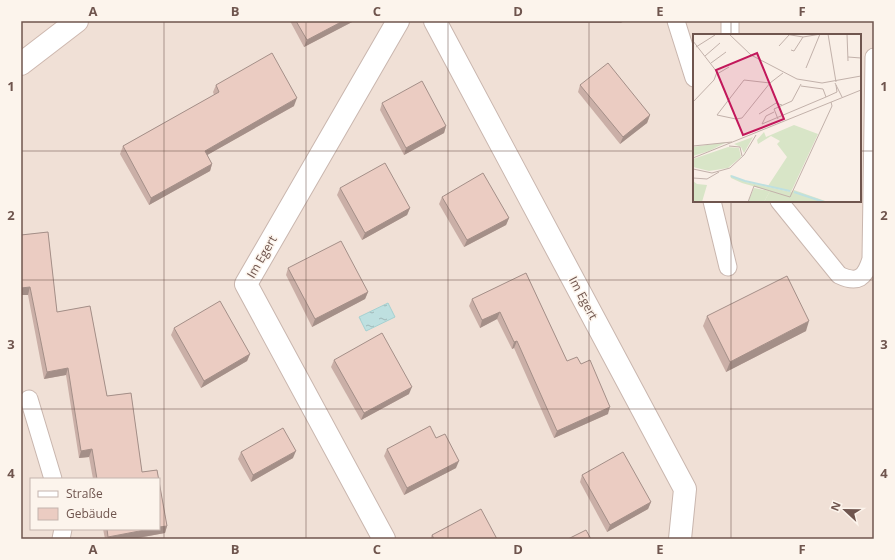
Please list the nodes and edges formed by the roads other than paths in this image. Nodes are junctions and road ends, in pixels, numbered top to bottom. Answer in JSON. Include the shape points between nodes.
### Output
{"nodes":[{"id":1,"x":78,"y":21,"type":"edge"},
{"id":2,"x":398,"y":21,"type":"edge"},
{"id":3,"x":435,"y":21,"type":"edge"},
{"id":4,"x":676,"y":21,"type":"edge"},
{"id":5,"x":730,"y":21,"type":"edge"},
{"id":6,"x":730,"y":34,"type":"edge"},
{"id":7,"x":874,"y":57,"type":"edge"},
{"id":8,"x":21,"y":64,"type":"edge"},
{"id":9,"x":874,"y":67,"type":"edge"},
{"id":10,"x":861,"y":69,"type":"edge"},
{"id":11,"x":693,"y":75,"type":"edge"},
{"id":12,"x":712,"y":202,"type":"edge"},
{"id":13,"x":780,"y":202,"type":"edge"},
{"id":14,"x":728,"y":267,"type":"dead end"},
{"id":15,"x":29,"y":399,"type":"dead end"},
{"id":16,"x":53,"y":478,"type":"edge"},
{"id":17,"x":384,"y":539,"type":"edge"},
{"id":18,"x":680,"y":539,"type":"edge"}],
"edges":[{"from":1,"to":8,"type":"street"},
{"from":2,"to":17,"type":"street","name":"Im Egert","via":[[246,284]]},
{"from":3,"to":18,"type":"street","name":"Im Egert","via":[[685,489]]},
{"from":4,"to":11,"type":"lane"},
{"from":5,"to":6,"type":"lane"},
{"from":7,"to":9,"type":"lane"},
{"from":9,"to":10,"type":"lane"},
{"from":9,"to":13,"type":"lane","via":[[872,259],[867,273],[859,279],[847,279],[838,275]]},
{"from":12,"to":14,"type":"lane"},
{"from":15,"to":16,"type":"lane"}]}
